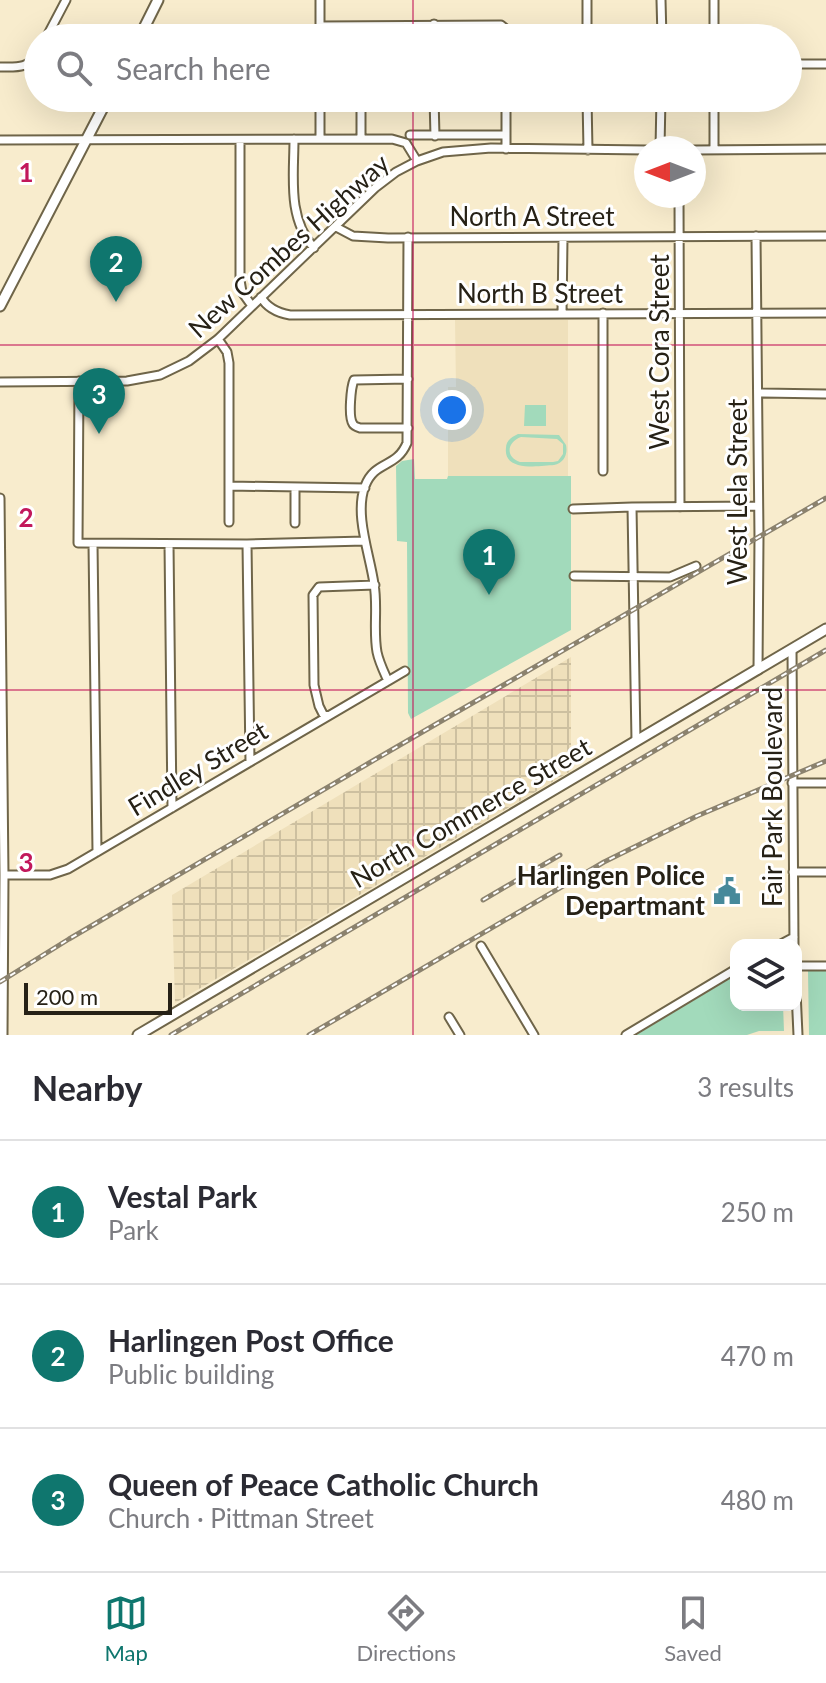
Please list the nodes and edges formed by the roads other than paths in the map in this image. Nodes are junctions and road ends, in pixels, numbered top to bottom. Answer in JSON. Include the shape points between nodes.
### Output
{"nodes":[{"id":1,"x":66,"y":0,"type":"edge"},
{"id":2,"x":158,"y":0,"type":"edge"},
{"id":3,"x":320,"y":0,"type":"edge"},
{"id":4,"x":587,"y":0,"type":"edge"},
{"id":5,"x":661,"y":0,"type":"edge"},
{"id":6,"x":714,"y":0,"type":"edge"},
{"id":7,"x":53,"y":24,"type":"edge"},
{"id":8,"x":146,"y":24,"type":"edge"},
{"id":9,"x":320,"y":24,"type":"edge"},
{"id":10,"x":587,"y":24,"type":"edge"},
{"id":11,"x":662,"y":24,"type":"edge"},
{"id":12,"x":714,"y":24,"type":"edge"},
{"id":13,"x":802,"y":64,"type":"edge"},
{"id":14,"x":826,"y":64,"type":"edge"},
{"id":15,"x":24,"y":66,"type":"edge"},
{"id":16,"x":0,"y":67,"type":"edge"},
{"id":17,"x":101,"y":112,"type":"edge"},
{"id":18,"x":320,"y":112,"type":"edge"},
{"id":19,"x":361,"y":112,"type":"edge"},
{"id":20,"x":434,"y":112,"type":"edge"},
{"id":21,"x":506,"y":112,"type":"edge"},
{"id":22,"x":587,"y":112,"type":"edge"},
{"id":23,"x":661,"y":112,"type":"edge"},
{"id":24,"x":714,"y":112,"type":"edge"},
{"id":25,"x":410,"y":135,"type":"dead end"},
{"id":26,"x":506,"y":135,"type":"junction"},
{"id":27,"x":435,"y":136,"type":"junction"},
{"id":28,"x":660,"y":136,"type":"edge"},
{"id":29,"x":294,"y":139,"type":"junction"},
{"id":30,"x":320,"y":139,"type":"junction"},
{"id":31,"x":361,"y":139,"type":"junction"},
{"id":32,"x":0,"y":140,"type":"edge"},
{"id":33,"x":87,"y":140,"type":"junction"},
{"id":34,"x":240,"y":140,"type":"junction"},
{"id":35,"x":506,"y":149,"type":"junction"},
{"id":36,"x":706,"y":149,"type":"edge"},
{"id":37,"x":714,"y":149,"type":"junction"},
{"id":38,"x":826,"y":149,"type":"edge"},
{"id":39,"x":588,"y":150,"type":"junction"},
{"id":40,"x":634,"y":150,"type":"edge"},
{"id":41,"x":417,"y":161,"type":"junction"},
{"id":42,"x":679,"y":208,"type":"edge"},
{"id":43,"x":336,"y":227,"type":"junction"},
{"id":44,"x":679,"y":236,"type":"junction"},
{"id":45,"x":756,"y":236,"type":"junction"},
{"id":46,"x":826,"y":236,"type":"edge"},
{"id":47,"x":408,"y":237,"type":"junction"},
{"id":48,"x":563,"y":238,"type":"junction"},
{"id":49,"x":314,"y":248,"type":"junction"},
{"id":50,"x":261,"y":297,"type":"junction"},
{"id":51,"x":0,"y":306,"type":"edge"},
{"id":52,"x":252,"y":306,"type":"junction"},
{"id":53,"x":603,"y":313,"type":"junction"},
{"id":54,"x":679,"y":313,"type":"junction"},
{"id":55,"x":757,"y":313,"type":"junction"},
{"id":56,"x":826,"y":313,"type":"edge"},
{"id":57,"x":408,"y":314,"type":"junction"},
{"id":58,"x":562,"y":314,"type":"junction"},
{"id":59,"x":218,"y":339,"type":"junction"},
{"id":60,"x":408,"y":379,"type":"junction"},
{"id":61,"x":79,"y":381,"type":"junction"},
{"id":62,"x":0,"y":382,"type":"edge"},
{"id":63,"x":758,"y":393,"type":"junction"},
{"id":64,"x":826,"y":394,"type":"edge"},
{"id":65,"x":408,"y":428,"type":"junction"},
{"id":66,"x":603,"y":471,"type":"dead end"},
{"id":67,"x":229,"y":486,"type":"junction"},
{"id":68,"x":295,"y":488,"type":"junction"},
{"id":69,"x":365,"y":488,"type":"junction"},
{"id":70,"x":0,"y":498,"type":"edge"},
{"id":71,"x":758,"y":506,"type":"junction"},
{"id":72,"x":632,"y":507,"type":"junction"},
{"id":73,"x":680,"y":507,"type":"junction"},
{"id":74,"x":573,"y":509,"type":"dead end"},
{"id":75,"x":229,"y":522,"type":"dead end"},
{"id":76,"x":295,"y":523,"type":"dead end"},
{"id":77,"x":365,"y":541,"type":"junction"},
{"id":78,"x":93,"y":544,"type":"junction"},
{"id":79,"x":169,"y":544,"type":"junction"},
{"id":80,"x":247,"y":544,"type":"junction"},
{"id":81,"x":696,"y":566,"type":"dead end"},
{"id":82,"x":574,"y":576,"type":"dead end"},
{"id":83,"x":633,"y":576,"type":"junction"},
{"id":84,"x":375,"y":585,"type":"junction"},
{"id":85,"x":826,"y":629,"type":"edge"},
{"id":86,"x":792,"y":649,"type":"junction"},
{"id":87,"x":758,"y":670,"type":"junction"},
{"id":88,"x":405,"y":671,"type":"dead end"},
{"id":89,"x":388,"y":681,"type":"junction"},
{"id":90,"x":328,"y":716,"type":"junction"},
{"id":91,"x":636,"y":741,"type":"junction"},
{"id":92,"x":250,"y":762,"type":"junction"},
{"id":93,"x":792,"y":783,"type":"junction"},
{"id":94,"x":826,"y":783,"type":"edge"},
{"id":95,"x":172,"y":808,"type":"junction"},
{"id":96,"x":97,"y":852,"type":"junction"},
{"id":97,"x":793,"y":872,"type":"junction"},
{"id":98,"x":826,"y":872,"type":"edge"},
{"id":99,"x":4,"y":875,"type":"junction"},
{"id":100,"x":794,"y":939,"type":"edge"},
{"id":101,"x":481,"y":946,"type":"dead end"},
{"id":102,"x":802,"y":966,"type":"edge"},
{"id":103,"x":826,"y":966,"type":"edge"},
{"id":104,"x":730,"y":973,"type":"edge"},
{"id":105,"x":797,"y":1011,"type":"edge"},
{"id":106,"x":449,"y":1017,"type":"dead end"},
{"id":107,"x":3,"y":1035,"type":"edge"},
{"id":108,"x":138,"y":1035,"type":"edge"},
{"id":109,"x":460,"y":1035,"type":"edge"},
{"id":110,"x":534,"y":1035,"type":"edge"},
{"id":111,"x":626,"y":1035,"type":"edge"},
{"id":112,"x":798,"y":1035,"type":"edge"}],
"edges":[{"from":1,"to":7,"type":"street"},
{"from":2,"to":8,"type":"main road"},
{"from":3,"to":9,"type":"street"},
{"from":4,"to":10,"type":"street"},
{"from":5,"to":11,"type":"street"},
{"from":6,"to":12,"type":"street"},
{"from":13,"to":14,"type":"street"},
{"from":15,"to":16,"type":"street"},
{"from":17,"to":33,"type":"main road"},
{"from":18,"to":30,"type":"street"},
{"from":19,"to":31,"type":"street"},
{"from":20,"to":27,"type":"street"},
{"from":21,"to":26,"type":"street"},
{"from":22,"to":39,"type":"street"},
{"from":23,"to":28,"type":"street"},
{"from":24,"to":37,"type":"street"},
{"from":25,"to":27,"type":"street"},
{"from":26,"to":27,"type":"street"},
{"from":26,"to":35,"type":"street"},
{"from":29,"to":30,"type":"street"},
{"from":29,"to":34,"type":"street"},
{"from":29,"to":49,"type":"street","via":[[294,207],[304,237]]},
{"from":30,"to":31,"type":"street"},
{"from":31,"to":41,"type":"street","via":[[400,140]]},
{"from":32,"to":33,"type":"street"},
{"from":33,"to":34,"type":"street"},
{"from":33,"to":51,"type":"main road"},
{"from":34,"to":52,"type":"street","via":[[240,280]]},
{"from":35,"to":39,"type":"street","name":"New Combes Highway"},
{"from":35,"to":41,"type":"street","name":"New Combes Highway","via":[[443,152]]},
{"from":36,"to":37,"type":"street"},
{"from":37,"to":38,"type":"street"},
{"from":39,"to":40,"type":"street","name":"New Combes Highway"},
{"from":41,"to":43,"type":"street","name":"New Combes Highway","via":[[382,182]]},
{"from":42,"to":44,"type":"street","name":"West Cora Street"},
{"from":43,"to":47,"type":"street","name":"North A Street","via":[[353,236]]},
{"from":43,"to":49,"type":"street","name":"New Combes Highway"},
{"from":44,"to":45,"type":"street","name":"North A Street"},
{"from":44,"to":48,"type":"street","name":"North A Street"},
{"from":44,"to":54,"type":"street","name":"West Cora Street"},
{"from":45,"to":46,"type":"street","name":"North A Street"},
{"from":45,"to":55,"type":"street","name":"West Lela Street"},
{"from":47,"to":48,"type":"street","name":"North A Street"},
{"from":47,"to":57,"type":"street"},
{"from":48,"to":58,"type":"street"},
{"from":49,"to":50,"type":"street","name":"New Combes Highway"},
{"from":50,"to":52,"type":"street","name":"New Combes Highway"},
{"from":50,"to":57,"type":"street","name":"North B Street","via":[[290,315]]},
{"from":52,"to":59,"type":"street","name":"New Combes Highway"},
{"from":53,"to":54,"type":"street","name":"North B Street"},
{"from":53,"to":58,"type":"street","name":"North B Street"},
{"from":53,"to":66,"type":"street"},
{"from":54,"to":55,"type":"street","name":"North B Street"},
{"from":54,"to":73,"type":"street","name":"West Cora Street"},
{"from":55,"to":56,"type":"street","name":"North B Street"},
{"from":55,"to":63,"type":"street","name":"West Lela Street"},
{"from":57,"to":58,"type":"street","name":"North B Street"},
{"from":57,"to":60,"type":"street"},
{"from":59,"to":61,"type":"street","name":"New Combes Highway","via":[[160,375]]},
{"from":59,"to":67,"type":"street","via":[[229,363]]},
{"from":60,"to":65,"type":"street"},
{"from":60,"to":65,"type":"street","via":[[354,380],[351,421],[360,428]]},
{"from":61,"to":62,"type":"street","name":"New Combes Highway"},
{"from":61,"to":78,"type":"street","via":[[78,543]]},
{"from":63,"to":64,"type":"street"},
{"from":63,"to":71,"type":"street","name":"West Lela Street"},
{"from":65,"to":69,"type":"street","via":[[403,453],[378,467]]},
{"from":67,"to":68,"type":"street"},
{"from":67,"to":75,"type":"street"},
{"from":68,"to":69,"type":"street"},
{"from":68,"to":76,"type":"street"},
{"from":69,"to":77,"type":"street"},
{"from":70,"to":99,"type":"street"},
{"from":71,"to":73,"type":"street"},
{"from":71,"to":87,"type":"street","name":"West Lela Street"},
{"from":72,"to":73,"type":"street"},
{"from":72,"to":74,"type":"street"},
{"from":72,"to":83,"type":"street"},
{"from":77,"to":80,"type":"street"},
{"from":77,"to":84,"type":"street"},
{"from":78,"to":79,"type":"street"},
{"from":78,"to":96,"type":"street"},
{"from":79,"to":80,"type":"street"},
{"from":79,"to":95,"type":"street"},
{"from":80,"to":92,"type":"street"},
{"from":81,"to":83,"type":"street","via":[[670,577]]},
{"from":82,"to":83,"type":"street"},
{"from":83,"to":91,"type":"street"},
{"from":84,"to":89,"type":"street","via":[[377,650]]},
{"from":84,"to":90,"type":"street","via":[[319,587],[313,595],[315,693]]},
{"from":85,"to":86,"type":"main road","name":"North Commerce Street"},
{"from":86,"to":87,"type":"main road","name":"North Commerce Street"},
{"from":86,"to":93,"type":"street","name":"Fair Park Boulevard"},
{"from":87,"to":91,"type":"main road","name":"North Commerce Street"},
{"from":88,"to":89,"type":"street","name":"Findley Street"},
{"from":89,"to":90,"type":"street","name":"Findley Street"},
{"from":90,"to":92,"type":"street","name":"Findley Street"},
{"from":91,"to":108,"type":"main road","name":"North Commerce Street"},
{"from":92,"to":95,"type":"street","name":"Findley Street"},
{"from":93,"to":94,"type":"street"},
{"from":93,"to":97,"type":"street","name":"Fair Park Boulevard"},
{"from":95,"to":96,"type":"street","name":"Findley Street"},
{"from":96,"to":99,"type":"street","name":"Findley Street","via":[[50,875]]},
{"from":97,"to":98,"type":"street"},
{"from":97,"to":100,"type":"street","name":"Fair Park Boulevard"},
{"from":99,"to":107,"type":"street"},
{"from":101,"to":110,"type":"street"},
{"from":102,"to":103,"type":"street"},
{"from":104,"to":111,"type":"street"},
{"from":105,"to":112,"type":"street"},
{"from":106,"to":109,"type":"street"}]}
